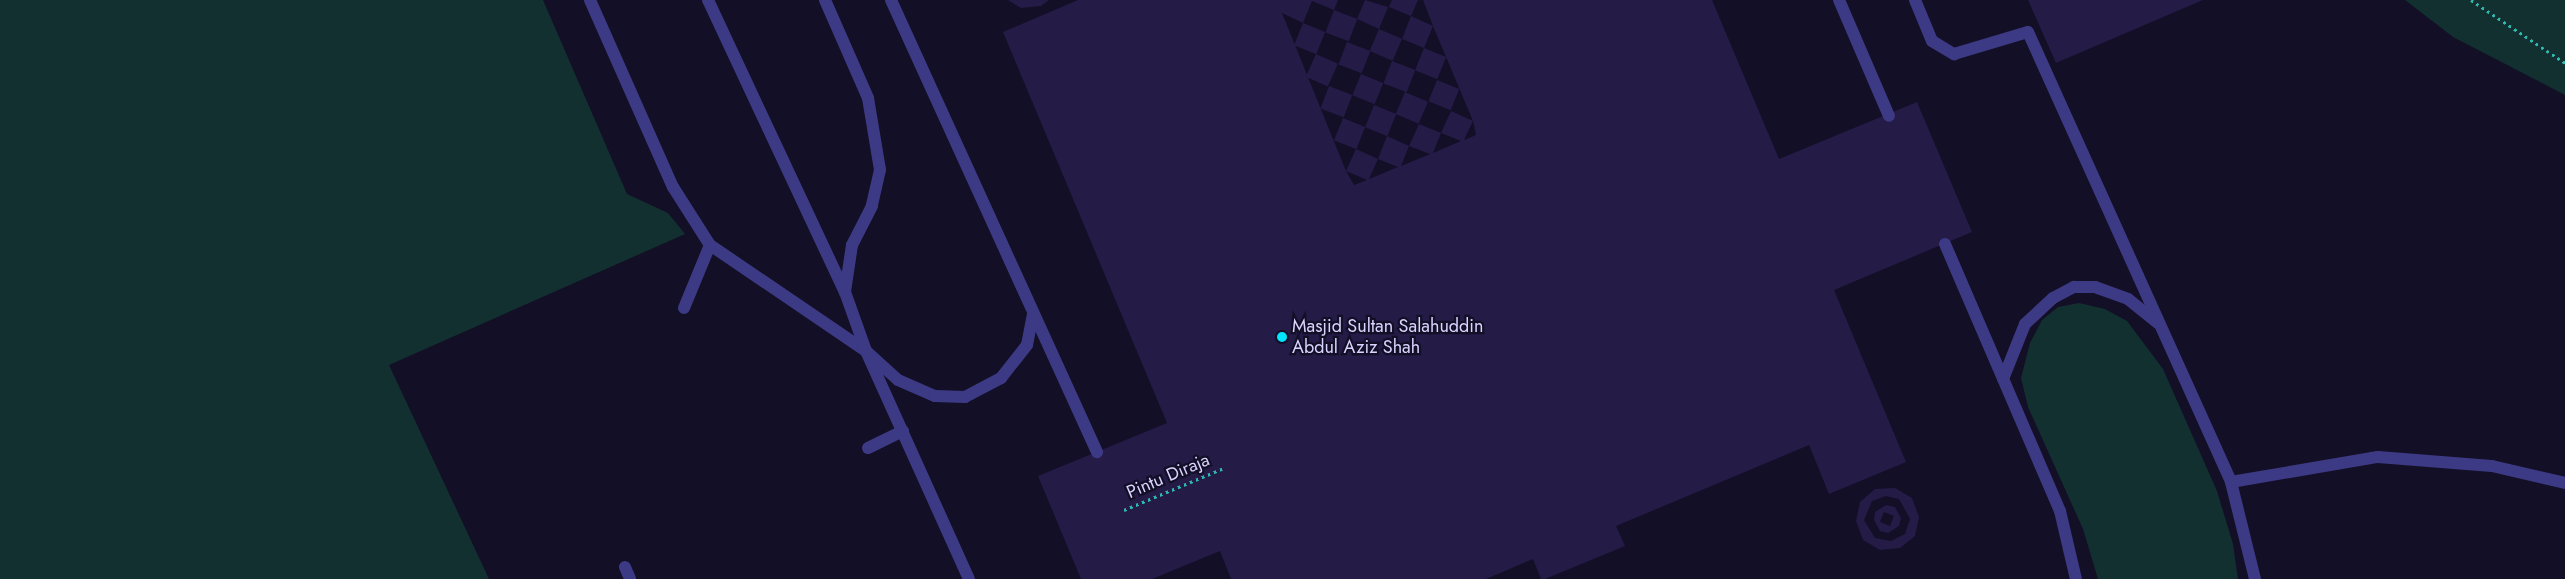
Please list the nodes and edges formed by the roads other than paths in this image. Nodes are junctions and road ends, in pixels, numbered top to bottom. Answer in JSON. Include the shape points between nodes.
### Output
{"nodes":[{"id":1,"x":590,"y":0,"type":"edge"},
{"id":2,"x":708,"y":0,"type":"edge"},
{"id":3,"x":825,"y":0,"type":"edge"},
{"id":4,"x":891,"y":0,"type":"edge"},
{"id":5,"x":1839,"y":0,"type":"edge"},
{"id":6,"x":1915,"y":0,"type":"edge"},
{"id":7,"x":1889,"y":116,"type":"dead end"},
{"id":8,"x":1945,"y":244,"type":"dead end"},
{"id":9,"x":710,"y":245,"type":"junction"},
{"id":10,"x":845,"y":292,"type":"junction"},
{"id":11,"x":684,"y":308,"type":"dead end"},
{"id":12,"x":1033,"y":314,"type":"junction"},
{"id":13,"x":2160,"y":325,"type":"junction"},
{"id":14,"x":866,"y":351,"type":"junction"},
{"id":15,"x":2003,"y":378,"type":"junction"},
{"id":16,"x":902,"y":431,"type":"junction"},
{"id":17,"x":868,"y":448,"type":"dead end"},
{"id":18,"x":1097,"y":452,"type":"dead end"},
{"id":19,"x":2230,"y":482,"type":"junction"},
{"id":20,"x":2565,"y":483,"type":"edge"},
{"id":21,"x":969,"y":579,"type":"edge"},
{"id":22,"x":2076,"y":579,"type":"edge"},
{"id":23,"x":2255,"y":579,"type":"edge"}],
"edges":[{"from":1,"to":9,"type":"lane","via":[[673,187]]},
{"from":2,"to":10,"type":"lane"},
{"from":3,"to":10,"type":"lane","via":[[868,98],[880,170],[872,206],[852,246]]},
{"from":4,"to":12,"type":"lane"},
{"from":5,"to":7,"type":"lane"},
{"from":6,"to":13,"type":"lane","via":[[1932,41],[1954,54],[2028,32]]},
{"from":8,"to":15,"type":"lane"},
{"from":9,"to":11,"type":"lane"},
{"from":9,"to":14,"type":"lane"},
{"from":10,"to":14,"type":"lane"},
{"from":12,"to":14,"type":"lane","via":[[1027,345],[1001,378],[966,397],[934,396],[898,380]]},
{"from":12,"to":18,"type":"lane"},
{"from":13,"to":15,"type":"lane","via":[[2128,299],[2095,287],[2074,287],[2053,298],[2025,324]]},
{"from":13,"to":19,"type":"lane"},
{"from":14,"to":16,"type":"lane"},
{"from":15,"to":22,"type":"lane","via":[[2060,511]]},
{"from":16,"to":17,"type":"lane"},
{"from":16,"to":21,"type":"lane"},
{"from":19,"to":20,"type":"lane","via":[[2378,457],[2492,466]]},
{"from":19,"to":23,"type":"lane"}]}
